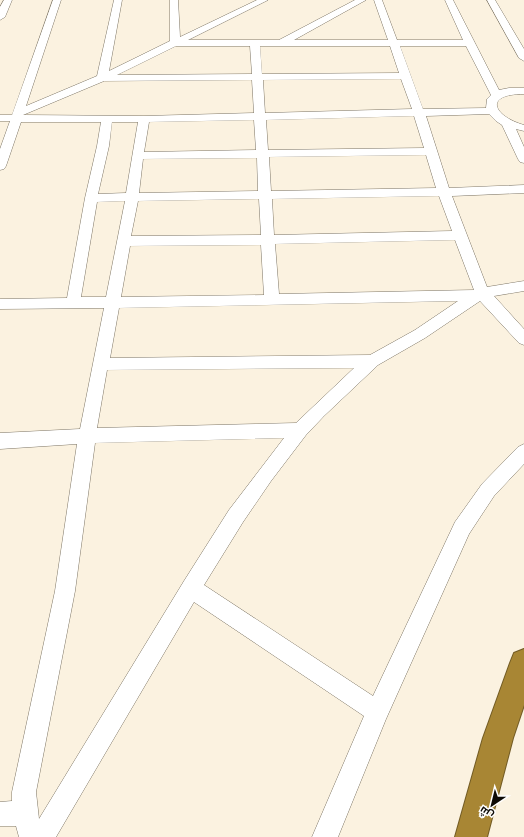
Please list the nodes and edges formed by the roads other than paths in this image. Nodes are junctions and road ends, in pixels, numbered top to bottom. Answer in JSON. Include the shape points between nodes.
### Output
{"nodes":[{"id":1,"x":8,"y":0,"type":"edge"},
{"id":2,"x":57,"y":0,"type":"edge"},
{"id":3,"x":118,"y":0,"type":"edge"},
{"id":4,"x":175,"y":0,"type":"edge"},
{"id":5,"x":264,"y":0,"type":"edge"},
{"id":6,"x":362,"y":0,"type":"edge"},
{"id":7,"x":378,"y":0,"type":"edge"},
{"id":8,"x":449,"y":0,"type":"edge"},
{"id":9,"x":491,"y":0,"type":"edge"},
{"id":10,"x":0,"y":17,"type":"edge"},
{"id":11,"x":520,"y":42,"type":"edge"},
{"id":12,"x":175,"y":43,"type":"junction"},
{"id":13,"x":281,"y":43,"type":"junction"},
{"id":14,"x":394,"y":43,"type":"junction"},
{"id":15,"x":469,"y":43,"type":"junction"},
{"id":16,"x":255,"y":44,"type":"junction"},
{"id":17,"x":524,"y":58,"type":"edge"},
{"id":18,"x":406,"y":76,"type":"junction"},
{"id":19,"x":102,"y":78,"type":"junction"},
{"id":20,"x":257,"y":78,"type":"junction"},
{"id":21,"x":524,"y":91,"type":"edge"},
{"id":22,"x":496,"y":95,"type":"junction"},
{"id":23,"x":492,"y":111,"type":"junction"},
{"id":24,"x":419,"y":113,"type":"junction"},
{"id":25,"x":259,"y":116,"type":"junction"},
{"id":26,"x":16,"y":117,"type":"junction"},
{"id":27,"x":0,"y":118,"type":"edge"},
{"id":28,"x":107,"y":119,"type":"junction"},
{"id":29,"x":144,"y":119,"type":"junction"},
{"id":30,"x":507,"y":123,"type":"junction"},
{"id":31,"x":0,"y":128,"type":"edge"},
{"id":32,"x":524,"y":128,"type":"edge"},
{"id":33,"x":431,"y":151,"type":"junction"},
{"id":34,"x":262,"y":154,"type":"junction"},
{"id":35,"x":137,"y":156,"type":"junction"},
{"id":36,"x":524,"y":159,"type":"edge"},
{"id":37,"x":0,"y":166,"type":"edge"},
{"id":38,"x":524,"y":189,"type":"edge"},
{"id":39,"x":444,"y":192,"type":"junction"},
{"id":40,"x":264,"y":194,"type":"junction"},
{"id":41,"x":132,"y":197,"type":"junction"},
{"id":42,"x":91,"y":198,"type":"junction"},
{"id":43,"x":460,"y":235,"type":"junction"},
{"id":44,"x":268,"y":240,"type":"junction"},
{"id":45,"x":124,"y":241,"type":"junction"},
{"id":46,"x":524,"y":286,"type":"edge"},
{"id":47,"x":480,"y":294,"type":"junction"},
{"id":48,"x":272,"y":300,"type":"junction"},
{"id":49,"x":74,"y":303,"type":"junction"},
{"id":50,"x":111,"y":303,"type":"junction"},
{"id":51,"x":0,"y":304,"type":"edge"},
{"id":52,"x":524,"y":339,"type":"edge"},
{"id":53,"x":372,"y":362,"type":"junction"},
{"id":54,"x":100,"y":364,"type":"junction"},
{"id":55,"x":300,"y":430,"type":"junction"},
{"id":56,"x":87,"y":436,"type":"junction"},
{"id":57,"x":0,"y":441,"type":"edge"},
{"id":58,"x":524,"y":452,"type":"edge"},
{"id":59,"x":191,"y":588,"type":"junction"},
{"id":60,"x":524,"y":663,"type":"edge"},
{"id":61,"x":377,"y":712,"type":"junction"},
{"id":62,"x":25,"y":813,"type":"junction"},
{"id":63,"x":0,"y":814,"type":"edge"},
{"id":64,"x":32,"y":837,"type":"edge"},
{"id":65,"x":42,"y":837,"type":"edge"},
{"id":66,"x":325,"y":837,"type":"edge"},
{"id":67,"x":471,"y":837,"type":"edge"}],
"edges":[{"from":1,"to":10,"type":"street"},
{"from":2,"to":26,"type":"street"},
{"from":3,"to":19,"type":"street"},
{"from":4,"to":12,"type":"street"},
{"from":5,"to":12,"type":"street"},
{"from":6,"to":13,"type":"street"},
{"from":7,"to":14,"type":"street"},
{"from":8,"to":15,"type":"street"},
{"from":9,"to":11,"type":"street"},
{"from":11,"to":17,"type":"street"},
{"from":12,"to":16,"type":"street"},
{"from":12,"to":19,"type":"street"},
{"from":13,"to":14,"type":"street"},
{"from":13,"to":16,"type":"street"},
{"from":14,"to":15,"type":"street"},
{"from":14,"to":18,"type":"street"},
{"from":15,"to":22,"type":"street"},
{"from":16,"to":20,"type":"street"},
{"from":18,"to":20,"type":"street"},
{"from":18,"to":24,"type":"street"},
{"from":19,"to":20,"type":"street"},
{"from":19,"to":26,"type":"street"},
{"from":20,"to":25,"type":"street"},
{"from":21,"to":22,"type":"street"},
{"from":22,"to":23,"type":"street","via":[[490,105]]},
{"from":23,"to":24,"type":"street"},
{"from":23,"to":30,"type":"street","via":[[500,120]]},
{"from":24,"to":25,"type":"street"},
{"from":24,"to":33,"type":"street"},
{"from":25,"to":29,"type":"street"},
{"from":25,"to":34,"type":"street"},
{"from":26,"to":27,"type":"street"},
{"from":26,"to":28,"type":"street"},
{"from":26,"to":31,"type":"street"},
{"from":26,"to":37,"type":"street"},
{"from":28,"to":29,"type":"street"},
{"from":28,"to":42,"type":"street"},
{"from":29,"to":35,"type":"street"},
{"from":30,"to":32,"type":"street"},
{"from":30,"to":36,"type":"street"},
{"from":33,"to":34,"type":"street"},
{"from":33,"to":39,"type":"street"},
{"from":34,"to":35,"type":"street"},
{"from":34,"to":40,"type":"street"},
{"from":35,"to":41,"type":"street"},
{"from":38,"to":39,"type":"street"},
{"from":39,"to":40,"type":"street"},
{"from":39,"to":43,"type":"street"},
{"from":40,"to":41,"type":"street"},
{"from":40,"to":44,"type":"street"},
{"from":41,"to":42,"type":"street"},
{"from":41,"to":45,"type":"street"},
{"from":42,"to":49,"type":"street"},
{"from":43,"to":44,"type":"street"},
{"from":43,"to":47,"type":"street"},
{"from":44,"to":45,"type":"street"},
{"from":44,"to":48,"type":"street"},
{"from":45,"to":50,"type":"street"},
{"from":46,"to":47,"type":"street"},
{"from":47,"to":48,"type":"street"},
{"from":47,"to":52,"type":"street"},
{"from":47,"to":53,"type":"street"},
{"from":48,"to":50,"type":"street"},
{"from":49,"to":50,"type":"street"},
{"from":49,"to":51,"type":"street"},
{"from":50,"to":54,"type":"street"},
{"from":53,"to":54,"type":"street"},
{"from":53,"to":55,"type":"street","via":[[352,378]]},
{"from":54,"to":56,"type":"street"},
{"from":55,"to":56,"type":"street"},
{"from":55,"to":59,"type":"street","via":[[264,475]]},
{"from":56,"to":57,"type":"street"},
{"from":56,"to":62,"type":"street","via":[[65,591],[27,772],[23,802]]},
{"from":58,"to":61,"type":"street","via":[[488,490],[462,528]]},
{"from":59,"to":61,"type":"street"},
{"from":59,"to":65,"type":"street"},
{"from":60,"to":67,"type":"highway","via":[[498,738]]},
{"from":61,"to":66,"type":"street"},
{"from":62,"to":63,"type":"street"},
{"from":62,"to":64,"type":"street"}]}
